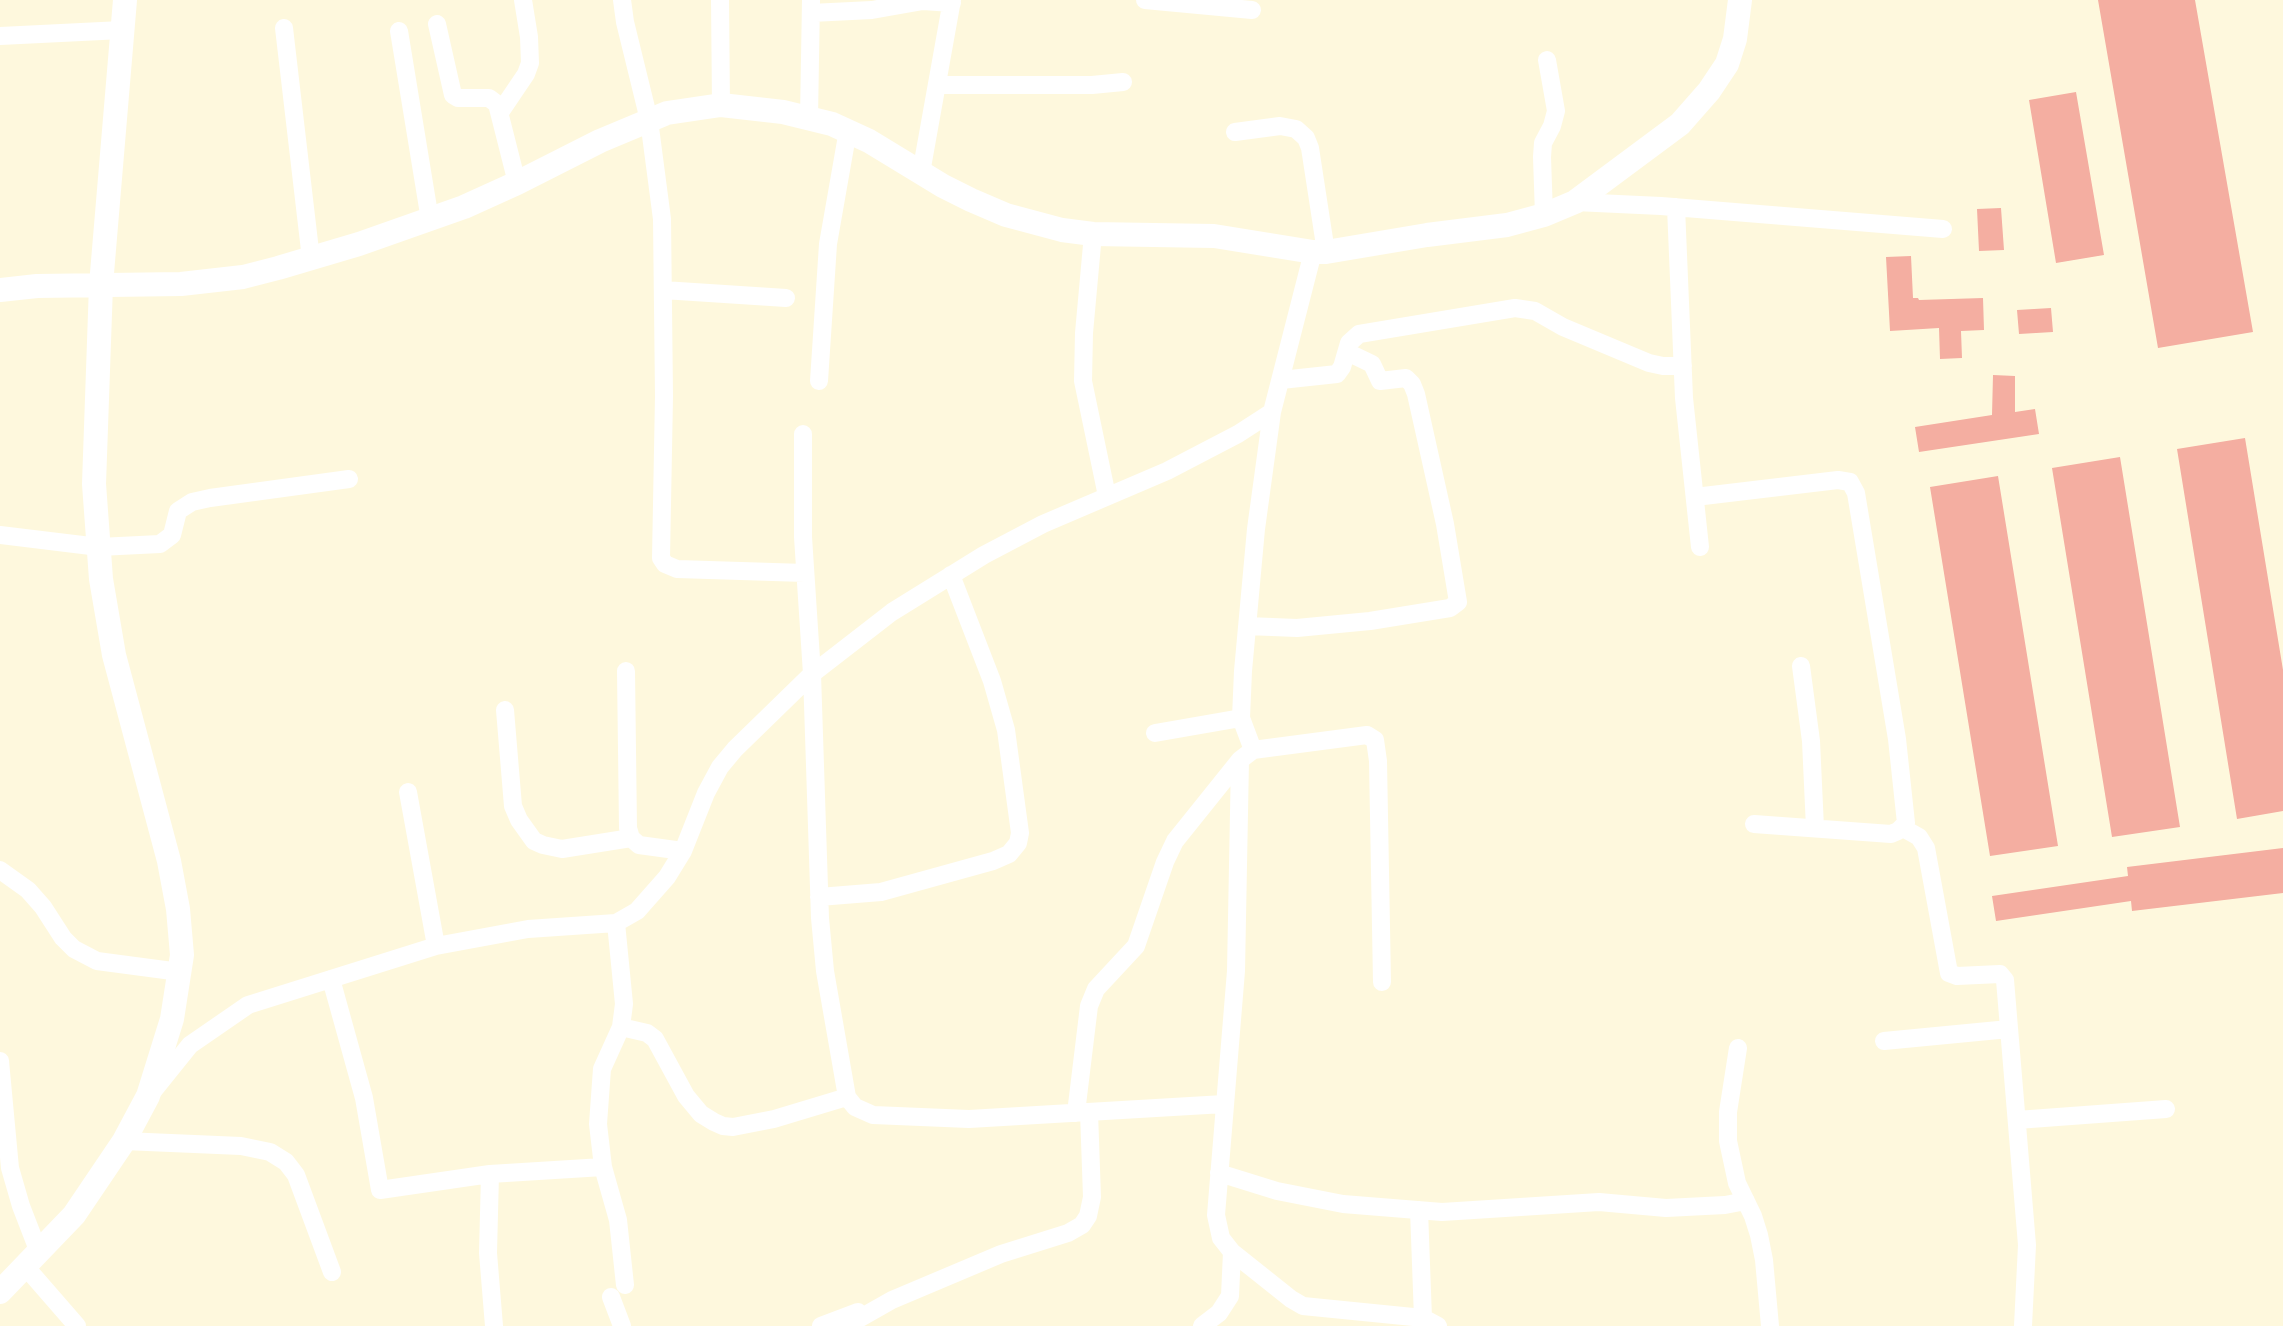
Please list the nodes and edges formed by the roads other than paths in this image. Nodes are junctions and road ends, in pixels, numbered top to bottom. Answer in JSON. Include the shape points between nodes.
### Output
{"nodes":[{"id":1,"x":125,"y":0,"type":"edge"},
{"id":2,"x":523,"y":0,"type":"edge"},
{"id":3,"x":622,"y":0,"type":"edge"},
{"id":4,"x":720,"y":0,"type":"edge"},
{"id":5,"x":1145,"y":0,"type":"edge"},
{"id":6,"x":1740,"y":0,"type":"edge"},
{"id":7,"x":952,"y":2,"type":"edge"},
{"id":8,"x":811,"y":6,"type":"edge"},
{"id":9,"x":1252,"y":10,"type":"dead end"},
{"id":10,"x":437,"y":24,"type":"dead end"},
{"id":11,"x":284,"y":28,"type":"dead end"},
{"id":12,"x":122,"y":30,"type":"junction"},
{"id":13,"x":399,"y":31,"type":"dead end"},
{"id":14,"x":0,"y":36,"type":"edge"},
{"id":15,"x":1548,"y":60,"type":"dead end"},
{"id":16,"x":1123,"y":82,"type":"dead end"},
{"id":17,"x":937,"y":85,"type":"junction"},
{"id":18,"x":721,"y":105,"type":"junction"},
{"id":19,"x":501,"y":111,"type":"junction"},
{"id":20,"x":809,"y":118,"type":"junction"},
{"id":21,"x":649,"y":120,"type":"junction"},
{"id":22,"x":848,"y":130,"type":"junction"},
{"id":23,"x":1235,"y":132,"type":"dead end"},
{"id":24,"x":921,"y":173,"type":"junction"},
{"id":25,"x":517,"y":183,"type":"junction"},
{"id":26,"x":1575,"y":202,"type":"junction"},
{"id":27,"x":1676,"y":207,"type":"junction"},
{"id":28,"x":1544,"y":215,"type":"junction"},
{"id":29,"x":430,"y":220,"type":"junction"},
{"id":30,"x":1943,"y":229,"type":"dead end"},
{"id":31,"x":1093,"y":234,"type":"junction"},
{"id":32,"x":1320,"y":252,"type":"junction"},
{"id":33,"x":312,"y":259,"type":"junction"},
{"id":34,"x":101,"y":285,"type":"junction"},
{"id":35,"x":0,"y":290,"type":"edge"},
{"id":36,"x":663,"y":290,"type":"junction"},
{"id":37,"x":786,"y":298,"type":"dead end"},
{"id":38,"x":1347,"y":352,"type":"junction"},
{"id":39,"x":1683,"y":366,"type":"junction"},
{"id":40,"x":1281,"y":380,"type":"junction"},
{"id":41,"x":819,"y":381,"type":"dead end"},
{"id":42,"x":1272,"y":412,"type":"junction"},
{"id":43,"x":803,"y":434,"type":"dead end"},
{"id":44,"x":349,"y":479,"type":"dead end"},
{"id":45,"x":1107,"y":496,"type":"junction"},
{"id":46,"x":1695,"y":497,"type":"junction"},
{"id":47,"x":0,"y":535,"type":"edge"},
{"id":48,"x":99,"y":547,"type":"junction"},
{"id":49,"x":1700,"y":548,"type":"dead end"},
{"id":50,"x":805,"y":573,"type":"junction"},
{"id":51,"x":951,"y":575,"type":"junction"},
{"id":52,"x":1247,"y":626,"type":"junction"},
{"id":53,"x":1801,"y":666,"type":"dead end"},
{"id":54,"x":626,"y":671,"type":"dead end"},
{"id":55,"x":812,"y":674,"type":"junction"},
{"id":56,"x":505,"y":710,"type":"dead end"},
{"id":57,"x":1241,"y":718,"type":"junction"},
{"id":58,"x":1155,"y":733,"type":"dead end"},
{"id":59,"x":1246,"y":755,"type":"junction"},
{"id":60,"x":408,"y":792,"type":"dead end"},
{"id":61,"x":1754,"y":824,"type":"dead end"},
{"id":62,"x":1815,"y":828,"type":"junction"},
{"id":63,"x":1903,"y":828,"type":"junction"},
{"id":64,"x":631,"y":838,"type":"junction"},
{"id":65,"x":683,"y":851,"type":"junction"},
{"id":66,"x":0,"y":870,"type":"edge"},
{"id":67,"x":819,"y":897,"type":"junction"},
{"id":68,"x":616,"y":923,"type":"junction"},
{"id":69,"x":436,"y":946,"type":"junction"},
{"id":70,"x":180,"y":972,"type":"junction"},
{"id":71,"x":331,"y":979,"type":"junction"},
{"id":72,"x":1382,"y":982,"type":"dead end"},
{"id":73,"x":621,"y":1027,"type":"junction"},
{"id":74,"x":2009,"y":1029,"type":"junction"},
{"id":75,"x":1884,"y":1041,"type":"dead end"},
{"id":76,"x":1738,"y":1048,"type":"dead end"},
{"id":77,"x":0,"y":1061,"type":"edge"},
{"id":78,"x":148,"y":1096,"type":"junction"},
{"id":79,"x":847,"y":1097,"type":"junction"},
{"id":80,"x":1224,"y":1104,"type":"junction"},
{"id":81,"x":2166,"y":1109,"type":"dead end"},
{"id":82,"x":1082,"y":1113,"type":"junction"},
{"id":83,"x":2017,"y":1120,"type":"junction"},
{"id":84,"x":124,"y":1141,"type":"junction"},
{"id":85,"x":603,"y":1167,"type":"junction"},
{"id":86,"x":1219,"y":1173,"type":"junction"},
{"id":87,"x":490,"y":1174,"type":"junction"},
{"id":88,"x":1746,"y":1201,"type":"junction"},
{"id":89,"x":1419,"y":1210,"type":"junction"},
{"id":90,"x":1232,"y":1252,"type":"junction"},
{"id":91,"x":31,"y":1257,"type":"junction"},
{"id":92,"x":332,"y":1272,"type":"dead end"},
{"id":93,"x":0,"y":1292,"type":"edge"},
{"id":94,"x":892,"y":1300,"type":"junction"},
{"id":95,"x":1430,"y":1322,"type":"edge"},
{"id":96,"x":77,"y":1326,"type":"edge"},
{"id":97,"x":494,"y":1326,"type":"edge"},
{"id":98,"x":622,"y":1326,"type":"edge"},
{"id":99,"x":821,"y":1326,"type":"edge"},
{"id":100,"x":846,"y":1326,"type":"edge"},
{"id":101,"x":1202,"y":1326,"type":"edge"},
{"id":102,"x":1770,"y":1326,"type":"edge"},
{"id":103,"x":2023,"y":1326,"type":"edge"}],
"edges":[{"from":1,"to":12,"type":"main road"},
{"from":2,"to":19,"type":"street","via":[[530,63]]},
{"from":3,"to":21,"type":"street"},
{"from":4,"to":18,"type":"street"},
{"from":5,"to":9,"type":"street"},
{"from":6,"to":26,"type":"main road","via":[[1727,64],[1709,91],[1680,124]]},
{"from":7,"to":8,"type":"street","via":[[923,1],[872,10]]},
{"from":7,"to":17,"type":"street"},
{"from":8,"to":20,"type":"street"},
{"from":10,"to":19,"type":"street","via":[[453,95],[493,99]]},
{"from":11,"to":33,"type":"street"},
{"from":12,"to":14,"type":"street"},
{"from":12,"to":34,"type":"main road"},
{"from":13,"to":29,"type":"street"},
{"from":15,"to":28,"type":"street","via":[[1556,111],[1543,142]]},
{"from":16,"to":17,"type":"street"},
{"from":17,"to":24,"type":"street"},
{"from":18,"to":20,"type":"main road"},
{"from":18,"to":21,"type":"main road","via":[[688,108]]},
{"from":19,"to":25,"type":"street"},
{"from":20,"to":22,"type":"main road"},
{"from":21,"to":25,"type":"main road"},
{"from":21,"to":36,"type":"street","via":[[663,219]]},
{"from":22,"to":24,"type":"main road"},
{"from":22,"to":41,"type":"street","via":[[828,244]]},
{"from":23,"to":32,"type":"street","via":[[1280,126],[1296,129],[1306,138]]},
{"from":24,"to":31,"type":"main road","via":[[1006,215]]},
{"from":25,"to":29,"type":"main road"},
{"from":26,"to":27,"type":"street"},
{"from":26,"to":28,"type":"main road"},
{"from":27,"to":30,"type":"street"},
{"from":27,"to":39,"type":"street"},
{"from":28,"to":32,"type":"main road","via":[[1507,225]]},
{"from":29,"to":33,"type":"main road"},
{"from":31,"to":32,"type":"main road","via":[[1214,236]]},
{"from":31,"to":45,"type":"street","via":[[1083,381]]},
{"from":32,"to":40,"type":"street"},
{"from":33,"to":34,"type":"main road","via":[[243,277],[181,284]]},
{"from":34,"to":35,"type":"main road"},
{"from":34,"to":48,"type":"main road","via":[[94,484]]},
{"from":36,"to":37,"type":"street"},
{"from":36,"to":50,"type":"street","via":[[661,558],[676,568]]},
{"from":38,"to":39,"type":"street","via":[[1351,339],[1359,334],[1526,308],[1649,363]]},
{"from":38,"to":40,"type":"street","via":[[1342,367],[1334,375]]},
{"from":38,"to":52,"type":"street","via":[[1373,366],[1380,381],[1406,378],[1412,384],[1445,524],[1458,602],[1450,608],[1370,621],[1297,628]]},
{"from":39,"to":46,"type":"street"},
{"from":40,"to":42,"type":"street"},
{"from":42,"to":45,"type":"street","via":[[1167,471]]},
{"from":42,"to":52,"type":"street"},
{"from":43,"to":50,"type":"street"},
{"from":44,"to":48,"type":"street","via":[[192,502],[178,512],[172,534],[160,544]]},
{"from":45,"to":51,"type":"street","via":[[1043,524]]},
{"from":46,"to":49,"type":"street"},
{"from":46,"to":63,"type":"street","via":[[1838,480],[1853,485],[1897,739],[1906,823]]},
{"from":47,"to":48,"type":"street"},
{"from":48,"to":70,"type":"main road","via":[[114,655],[171,870],[179,920]]},
{"from":50,"to":55,"type":"street"},
{"from":51,"to":55,"type":"street","via":[[892,612]]},
{"from":51,"to":67,"type":"street","via":[[988,670],[1006,730],[1020,833],[1018,843],[1009,854],[993,861],[881,892]]},
{"from":52,"to":57,"type":"street"},
{"from":53,"to":62,"type":"street","via":[[1811,741]]},
{"from":54,"to":64,"type":"street"},
{"from":55,"to":65,"type":"street","via":[[720,767]]},
{"from":55,"to":67,"type":"street"},
{"from":56,"to":64,"type":"street","via":[[513,806],[534,841],[562,849]]},
{"from":57,"to":58,"type":"street"},
{"from":57,"to":59,"type":"street"},
{"from":59,"to":72,"type":"street","via":[[1367,735],[1375,740]]},
{"from":59,"to":80,"type":"street","via":[[1236,971]]},
{"from":59,"to":82,"type":"street","via":[[1175,841],[1136,946],[1096,989],[1089,1006]]},
{"from":60,"to":69,"type":"street"},
{"from":61,"to":62,"type":"street"},
{"from":62,"to":63,"type":"street","via":[[1891,834]]},
{"from":63,"to":74,"type":"street","via":[[1919,837],[1926,848],[1949,974],[2002,975]]},
{"from":64,"to":65,"type":"street","via":[[639,845]]},
{"from":65,"to":68,"type":"street","via":[[653,895],[638,911]]},
{"from":66,"to":70,"type":"street","via":[[44,907],[74,949],[97,962]]},
{"from":67,"to":79,"type":"street","via":[[825,971]]},
{"from":68,"to":69,"type":"street","via":[[528,929]]},
{"from":68,"to":73,"type":"street","via":[[624,1004]]},
{"from":69,"to":71,"type":"street"},
{"from":70,"to":78,"type":"main road","via":[[172,1019]]},
{"from":71,"to":78,"type":"street","via":[[248,1005],[190,1045]]},
{"from":71,"to":87,"type":"street","via":[[364,1098],[380,1190]]},
{"from":73,"to":79,"type":"street","via":[[655,1039],[686,1096],[701,1114],[723,1126],[774,1119]]},
{"from":73,"to":85,"type":"street","via":[[602,1069],[598,1124]]},
{"from":74,"to":75,"type":"street"},
{"from":74,"to":83,"type":"street"},
{"from":76,"to":88,"type":"street","via":[[1728,1112],[1728,1141],[1737,1183]]},
{"from":77,"to":91,"type":"street","via":[[10,1168]]},
{"from":78,"to":84,"type":"main road"},
{"from":79,"to":82,"type":"street","via":[[855,1107],[873,1115],[969,1119]]},
{"from":80,"to":82,"type":"street"},
{"from":80,"to":86,"type":"street"},
{"from":81,"to":83,"type":"street"},
{"from":82,"to":94,"type":"street","via":[[1092,1197],[1082,1225]]},
{"from":83,"to":103,"type":"street","via":[[2027,1245]]},
{"from":84,"to":91,"type":"main road","via":[[74,1215]]},
{"from":84,"to":92,"type":"street","via":[[241,1146],[270,1152],[286,1162],[296,1175]]},
{"from":85,"to":87,"type":"street"},
{"from":85,"to":98,"type":"street","via":[[618,1220]]},
{"from":86,"to":89,"type":"street","via":[[1277,1191],[1343,1204]]},
{"from":86,"to":90,"type":"street","via":[[1216,1215],[1221,1238]]},
{"from":87,"to":97,"type":"street","via":[[488,1253]]},
{"from":88,"to":89,"type":"street","via":[[1666,1208],[1599,1202],[1442,1212]]},
{"from":88,"to":102,"type":"street","via":[[1762,1251]]},
{"from":89,"to":95,"type":"street"},
{"from":90,"to":95,"type":"street","via":[[1303,1306]]},
{"from":90,"to":101,"type":"street","via":[[1230,1296],[1219,1313]]},
{"from":91,"to":93,"type":"main road"},
{"from":91,"to":96,"type":"street"},
{"from":94,"to":99,"type":"street"},
{"from":94,"to":100,"type":"street"}]}
